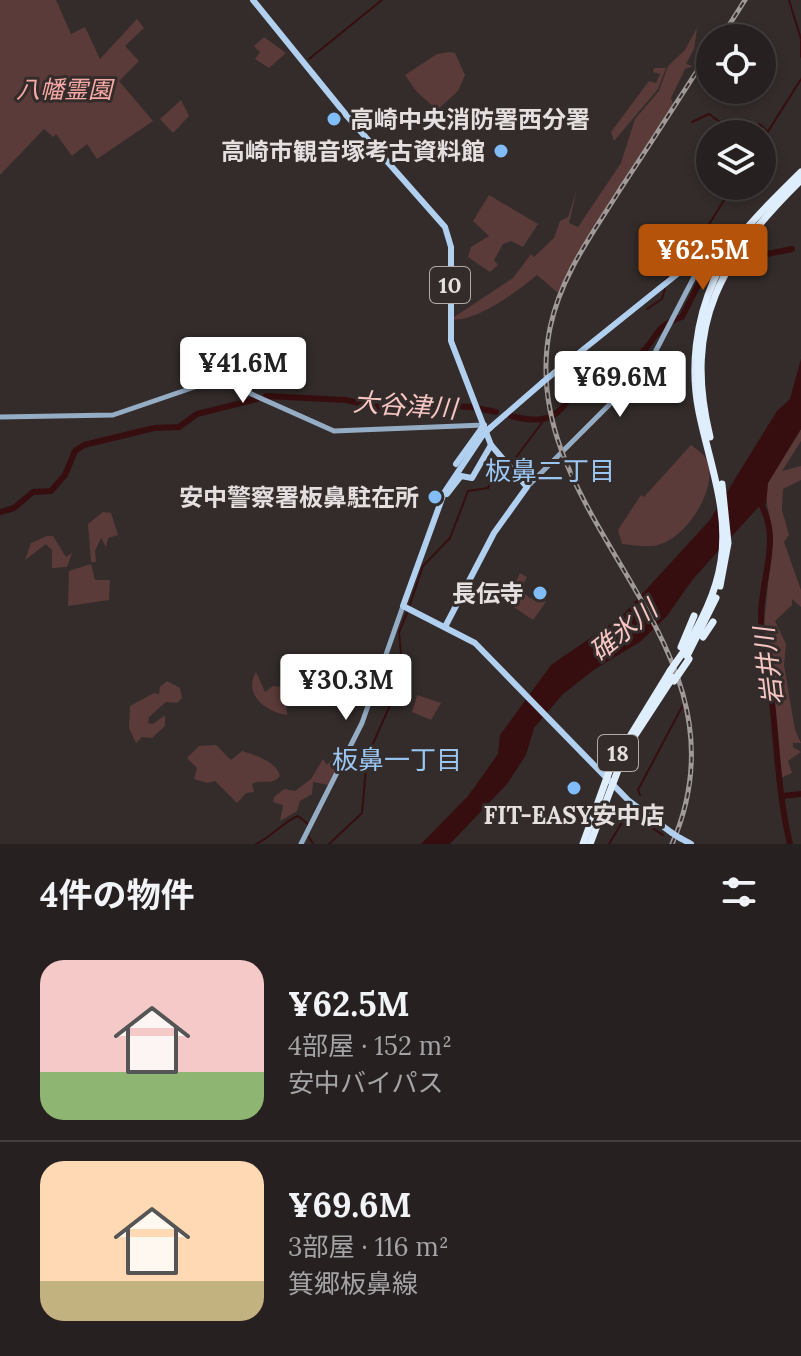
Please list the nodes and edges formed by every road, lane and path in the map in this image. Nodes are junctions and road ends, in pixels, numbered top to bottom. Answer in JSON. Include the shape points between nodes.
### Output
{"nodes":[{"id":1,"x":253,"y":0,"type":"edge"},
{"id":2,"x":801,"y":172,"type":"edge"},
{"id":3,"x":801,"y":180,"type":"edge"},
{"id":4,"x":745,"y":235,"type":"junction"},
{"id":5,"x":691,"y":263,"type":"junction"},
{"id":6,"x":701,"y":405,"type":"junction"},
{"id":7,"x":0,"y":417,"type":"edge"},
{"id":8,"x":487,"y":427,"type":"junction"},
{"id":9,"x":491,"y":445,"type":"junction"},
{"id":10,"x":527,"y":487,"type":"junction"},
{"id":11,"x":440,"y":502,"type":"junction"},
{"id":12,"x":435,"y":511,"type":"junction"},
{"id":13,"x":406,"y":607,"type":"junction"},
{"id":14,"x":694,"y":616,"type":"dead end"},
{"id":15,"x":713,"y":622,"type":"dead end"},
{"id":16,"x":446,"y":625,"type":"junction"},
{"id":17,"x":685,"y":653,"type":"junction"},
{"id":18,"x":609,"y":779,"type":"junction"},
{"id":19,"x":301,"y":844,"type":"edge"},
{"id":20,"x":583,"y":844,"type":"edge"},
{"id":21,"x":590,"y":844,"type":"edge"},
{"id":22,"x":691,"y":844,"type":"edge"}],
"edges":[{"from":1,"to":8,"type":"main road","number":"10","via":[[445,227],[450,242],[449,334]]},
{"from":2,"to":4,"type":"highway","number":"18"},
{"from":3,"to":4,"type":"highway","number":"18"},
{"from":4,"to":5,"type":"main road","via":[[733,228],[719,232]]},
{"from":4,"to":6,"type":"highway","number":"18","via":[[717,286],[707,318]]},
{"from":5,"to":8,"type":"main road","bridge":true},
{"from":5,"to":10,"type":"main road","via":[[695,273],[655,357]]},
{"from":6,"to":17,"type":"highway","number":"18","via":[[722,514],[716,582]]},
{"from":6,"to":17,"type":"highway","number":"18","via":[[725,499],[728,543],[713,607]]},
{"from":7,"to":8,"type":"main road","via":[[113,415],[218,379],[334,431]]},
{"from":8,"to":9,"type":"main road","number":"10"},
{"from":8,"to":11,"type":"main road","bridge":true},
{"from":8,"to":12,"type":"main road","via":[[446,482]]},
{"from":9,"to":10,"type":"main road","number":"10"},
{"from":9,"to":11,"type":"main road","via":[[472,478],[461,476]]},
{"from":10,"to":16,"type":"main road","via":[[494,533]]},
{"from":11,"to":12,"type":"main road"},
{"from":12,"to":13,"type":"main road"},
{"from":13,"to":16,"type":"main road"},
{"from":13,"to":19,"type":"main road","via":[[362,723]]},
{"from":14,"to":17,"type":"highway"},
{"from":15,"to":17,"type":"highway"},
{"from":16,"to":18,"type":"main road","via":[[482,649]]},
{"from":17,"to":18,"type":"highway","number":"18","bridge":true},
{"from":18,"to":20,"type":"highway","number":"18"},
{"from":18,"to":21,"type":"highway","number":"18"},
{"from":18,"to":22,"type":"main road","bridge":true,"via":[[639,810]]}]}
